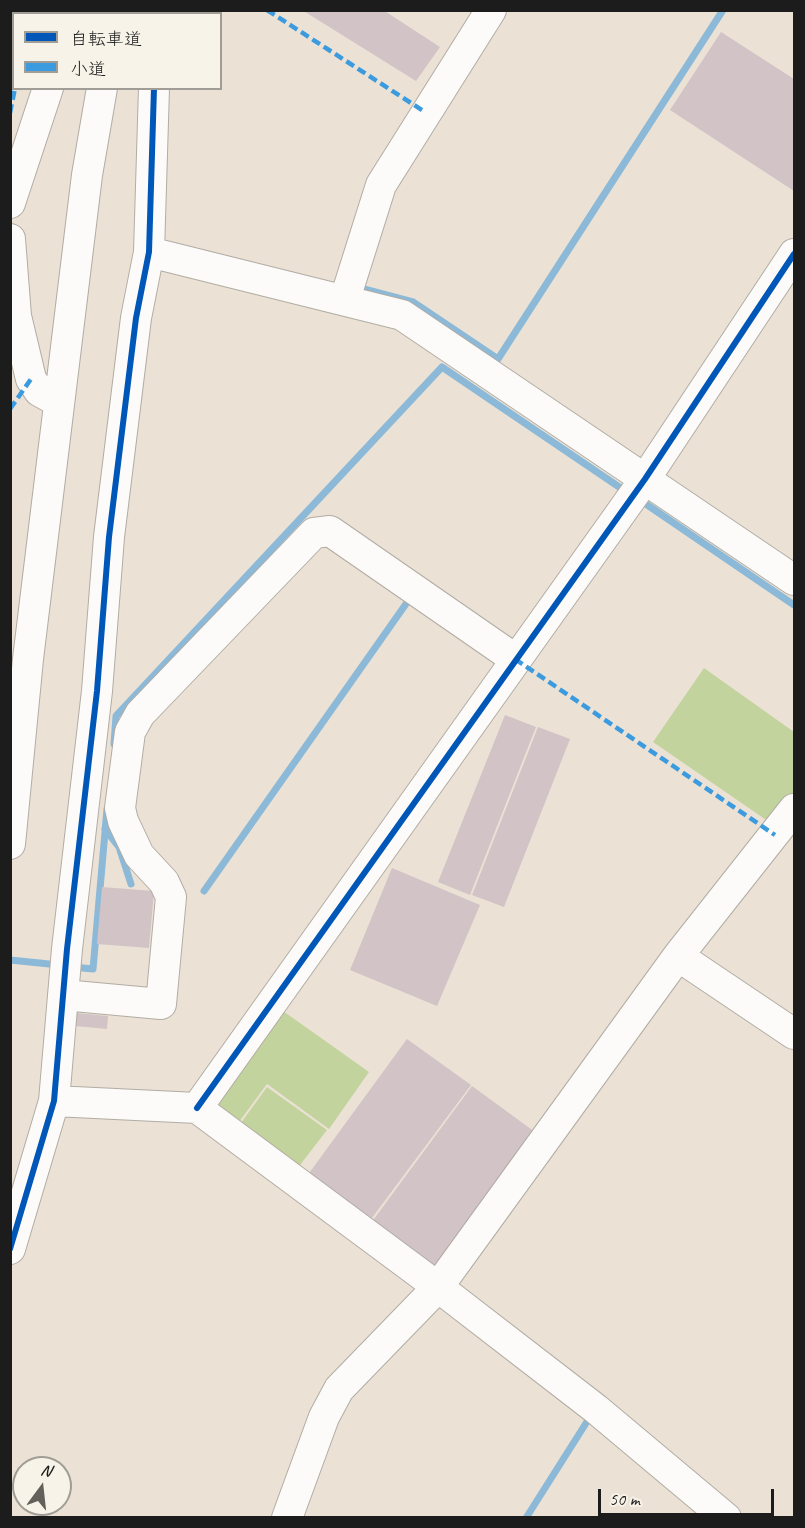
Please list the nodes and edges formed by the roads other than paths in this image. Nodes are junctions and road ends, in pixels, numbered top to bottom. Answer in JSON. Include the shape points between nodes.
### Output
{"nodes":[{"id":1,"x":492,"y":10,"type":"edge"},
{"id":2,"x":47,"y":90,"type":"edge"},
{"id":3,"x":102,"y":90,"type":"edge"},
{"id":4,"x":154,"y":90,"type":"edge"},
{"id":5,"x":10,"y":203,"type":"edge"},
{"id":6,"x":10,"y":239,"type":"edge"},
{"id":7,"x":149,"y":252,"type":"junction"},
{"id":8,"x":795,"y":254,"type":"edge"},
{"id":9,"x":345,"y":299,"type":"junction"},
{"id":10,"x":59,"y":402,"type":"junction"},
{"id":11,"x":637,"y":488,"type":"junction"},
{"id":12,"x":795,"y":580,"type":"edge"},
{"id":13,"x":515,"y":659,"type":"junction"},
{"id":14,"x":102,"y":692,"type":"junction"},
{"id":15,"x":138,"y":711,"type":"junction"},
{"id":16,"x":795,"y":809,"type":"edge"},
{"id":17,"x":10,"y":844,"type":"edge"},
{"id":18,"x":678,"y":956,"type":"junction"},
{"id":19,"x":64,"y":988,"type":"junction"},
{"id":20,"x":795,"y":1034,"type":"edge"},
{"id":21,"x":54,"y":1101,"type":"junction"},
{"id":22,"x":197,"y":1108,"type":"junction"},
{"id":23,"x":10,"y":1249,"type":"edge"},
{"id":24,"x":438,"y":1287,"type":"junction"},
{"id":25,"x":287,"y":1518,"type":"edge"},
{"id":26,"x":726,"y":1518,"type":"edge"}],
"edges":[{"from":1,"to":9,"type":"street","via":[[381,185]]},
{"from":2,"to":5,"type":"street"},
{"from":3,"to":10,"type":"street","via":[[87,175]]},
{"from":4,"to":7,"type":"street"},
{"from":6,"to":10,"type":"street","via":[[16,316],[31,379],[39,391]]},
{"from":7,"to":9,"type":"street"},
{"from":7,"to":14,"type":"street","via":[[136,318],[112,514]]},
{"from":8,"to":11,"type":"street"},
{"from":9,"to":11,"type":"street","via":[[402,315]]},
{"from":10,"to":17,"type":"street"},
{"from":11,"to":12,"type":"street"},
{"from":11,"to":13,"type":"street"},
{"from":13,"to":15,"type":"street","via":[[330,531],[314,533]]},
{"from":13,"to":22,"type":"street"},
{"from":14,"to":15,"type":"street"},
{"from":14,"to":19,"type":"street"},
{"from":15,"to":19,"type":"street","via":[[130,732],[120,808],[139,855],[164,882],[171,897],[161,1004]]},
{"from":16,"to":18,"type":"street"},
{"from":18,"to":20,"type":"street"},
{"from":18,"to":24,"type":"street"},
{"from":19,"to":21,"type":"street"},
{"from":21,"to":22,"type":"street"},
{"from":21,"to":23,"type":"street"},
{"from":22,"to":24,"type":"street"},
{"from":24,"to":25,"type":"street","via":[[339,1389],[324,1417]]},
{"from":24,"to":26,"type":"street","via":[[596,1409]]}]}
